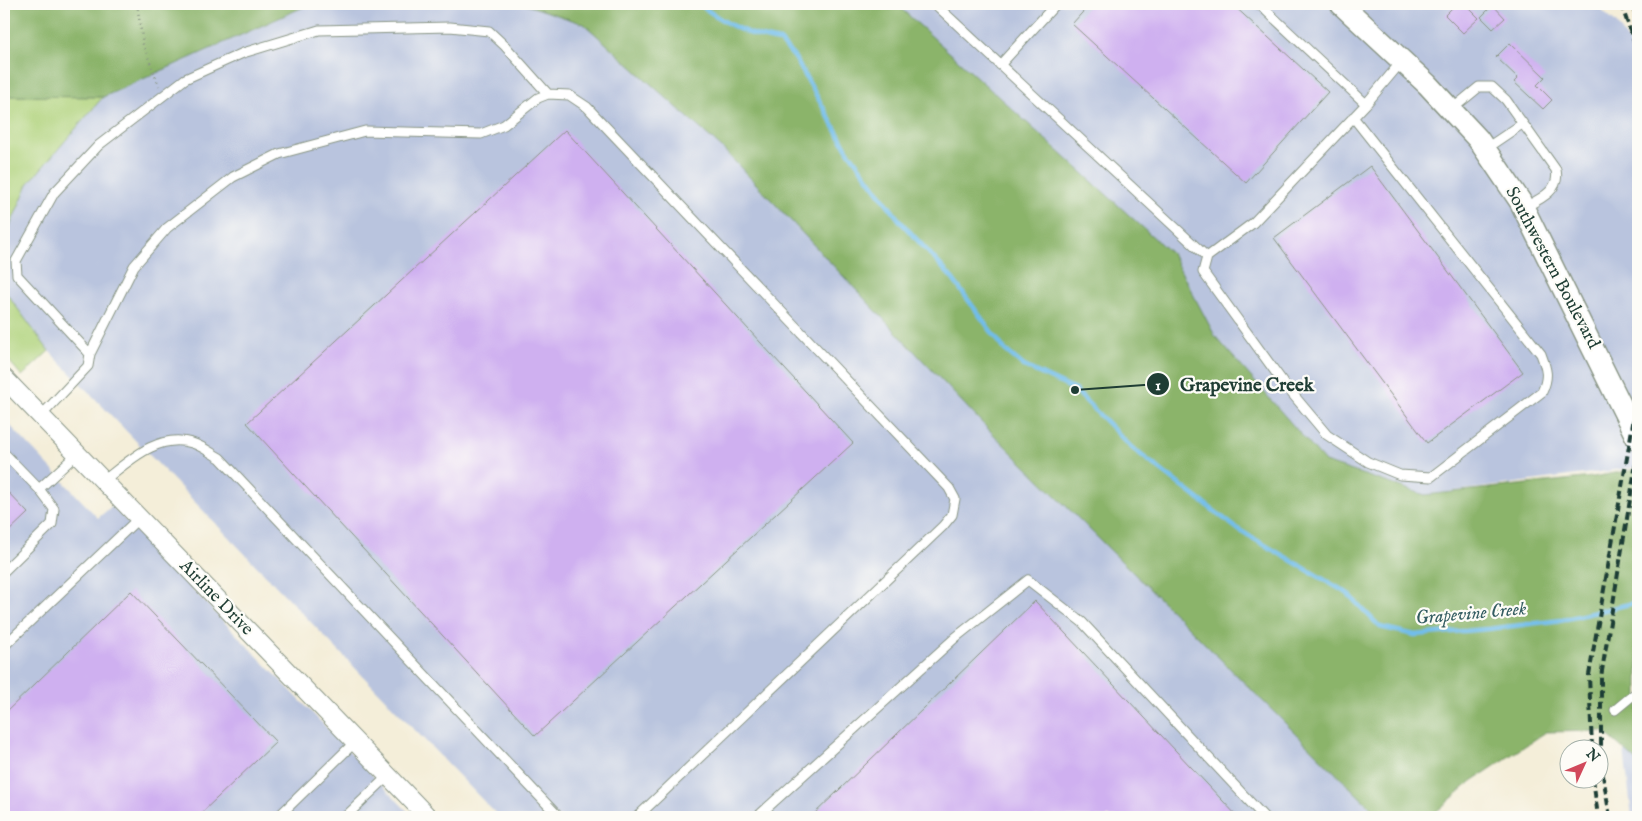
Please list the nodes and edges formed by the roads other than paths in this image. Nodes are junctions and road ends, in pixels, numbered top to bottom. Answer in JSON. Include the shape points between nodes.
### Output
{"nodes":[{"id":1,"x":935,"y":4,"type":"edge"},
{"id":2,"x":1056,"y":4,"type":"edge"},
{"id":3,"x":1259,"y":4,"type":"edge"},
{"id":4,"x":1341,"y":4,"type":"edge"},
{"id":5,"x":1402,"y":61,"type":"junction"},
{"id":6,"x":1000,"y":65,"type":"junction"},
{"id":7,"x":548,"y":94,"type":"junction"},
{"id":8,"x":1366,"y":104,"type":"junction"},
{"id":9,"x":1451,"y":110,"type":"junction"},
{"id":10,"x":1353,"y":117,"type":"junction"},
{"id":11,"x":1522,"y":124,"type":"junction"},
{"id":12,"x":1484,"y":149,"type":"junction"},
{"id":13,"x":1523,"y":208,"type":"junction"},
{"id":14,"x":1207,"y":257,"type":"junction"},
{"id":15,"x":90,"y":354,"type":"junction"},
{"id":16,"x":4,"y":378,"type":"edge"},
{"id":17,"x":41,"y":416,"type":"junction"},
{"id":18,"x":1638,"y":440,"type":"edge"},
{"id":19,"x":4,"y":453,"type":"edge"},
{"id":20,"x":77,"y":454,"type":"junction"},
{"id":21,"x":103,"y":481,"type":"junction"},
{"id":22,"x":39,"y":489,"type":"junction"},
{"id":23,"x":139,"y":518,"type":"junction"},
{"id":24,"x":4,"y":570,"type":"edge"},
{"id":25,"x":4,"y":646,"type":"edge"},
{"id":26,"x":1638,"y":691,"type":"edge"},
{"id":27,"x":1615,"y":710,"type":"dead end"},
{"id":28,"x":355,"y":742,"type":"junction"},
{"id":29,"x":388,"y":776,"type":"junction"},
{"id":30,"x":278,"y":817,"type":"edge"},
{"id":31,"x":346,"y":817,"type":"edge"},
{"id":32,"x":428,"y":817,"type":"edge"},
{"id":33,"x":559,"y":817,"type":"edge"},
{"id":34,"x":637,"y":817,"type":"edge"},
{"id":35,"x":757,"y":817,"type":"edge"},
{"id":36,"x":1264,"y":817,"type":"edge"}],
"edges":[{"from":1,"to":6,"type":"lane"},
{"from":2,"to":6,"type":"lane"},
{"from":3,"to":8,"type":"lane"},
{"from":4,"to":5,"type":"street","name":"Southwestern Boulevard"},
{"from":5,"to":8,"type":"lane"},
{"from":5,"to":9,"type":"street","name":"Southwestern Boulevard"},
{"from":6,"to":14,"type":"lane"},
{"from":7,"to":15,"type":"lane","via":[[504,125],[481,134],[365,131],[279,154],[233,177],[167,228],[134,266]]},
{"from":7,"to":15,"type":"lane","via":[[489,31],[450,27],[319,30],[243,53],[185,79],[100,145],[54,193],[16,261],[17,274]]},
{"from":7,"to":34,"type":"lane","via":[[569,95],[587,107],[859,392],[949,488],[955,499],[952,515],[943,526]]},
{"from":8,"to":10,"type":"lane"},
{"from":9,"to":11,"type":"lane","via":[[1479,87],[1492,87],[1506,100]]},
{"from":9,"to":12,"type":"street","name":"Southwestern Boulevard"},
{"from":10,"to":14,"type":"lane","via":[[1253,223]]},
{"from":10,"to":14,"type":"lane","via":[[1541,354],[1548,381],[1542,392],[1431,477],[1400,475],[1368,462],[1327,435],[1285,385],[1203,272]]},
{"from":11,"to":12,"type":"lane"},
{"from":11,"to":13,"type":"lane","via":[[1558,177],[1551,191]]},
{"from":12,"to":13,"type":"street","name":"Southwestern Boulevard"},
{"from":13,"to":18,"type":"street","name":"Southwestern Boulevard"},
{"from":15,"to":17,"type":"lane","via":[[88,366]]},
{"from":16,"to":17,"type":"street","name":"Airline Drive"},
{"from":17,"to":20,"type":"street","name":"Airline Drive"},
{"from":19,"to":22,"type":"lane"},
{"from":20,"to":21,"type":"street","name":"Airline Drive"},
{"from":20,"to":22,"type":"lane"},
{"from":21,"to":23,"type":"street","name":"Airline Drive"},
{"from":21,"to":33,"type":"lane","via":[[141,451],[164,442],[192,443],[220,458]]},
{"from":22,"to":24,"type":"lane","via":[[54,509],[52,524]]},
{"from":23,"to":25,"type":"lane"},
{"from":23,"to":28,"type":"street","name":"Airline Drive"},
{"from":26,"to":27,"type":"lane"},
{"from":28,"to":29,"type":"street","name":"Airline Drive"},
{"from":28,"to":30,"type":"lane"},
{"from":29,"to":31,"type":"lane"},
{"from":29,"to":32,"type":"street","name":"Airline Drive"},
{"from":35,"to":36,"type":"lane","via":[[956,638],[1028,580],[1082,622]]}]}
